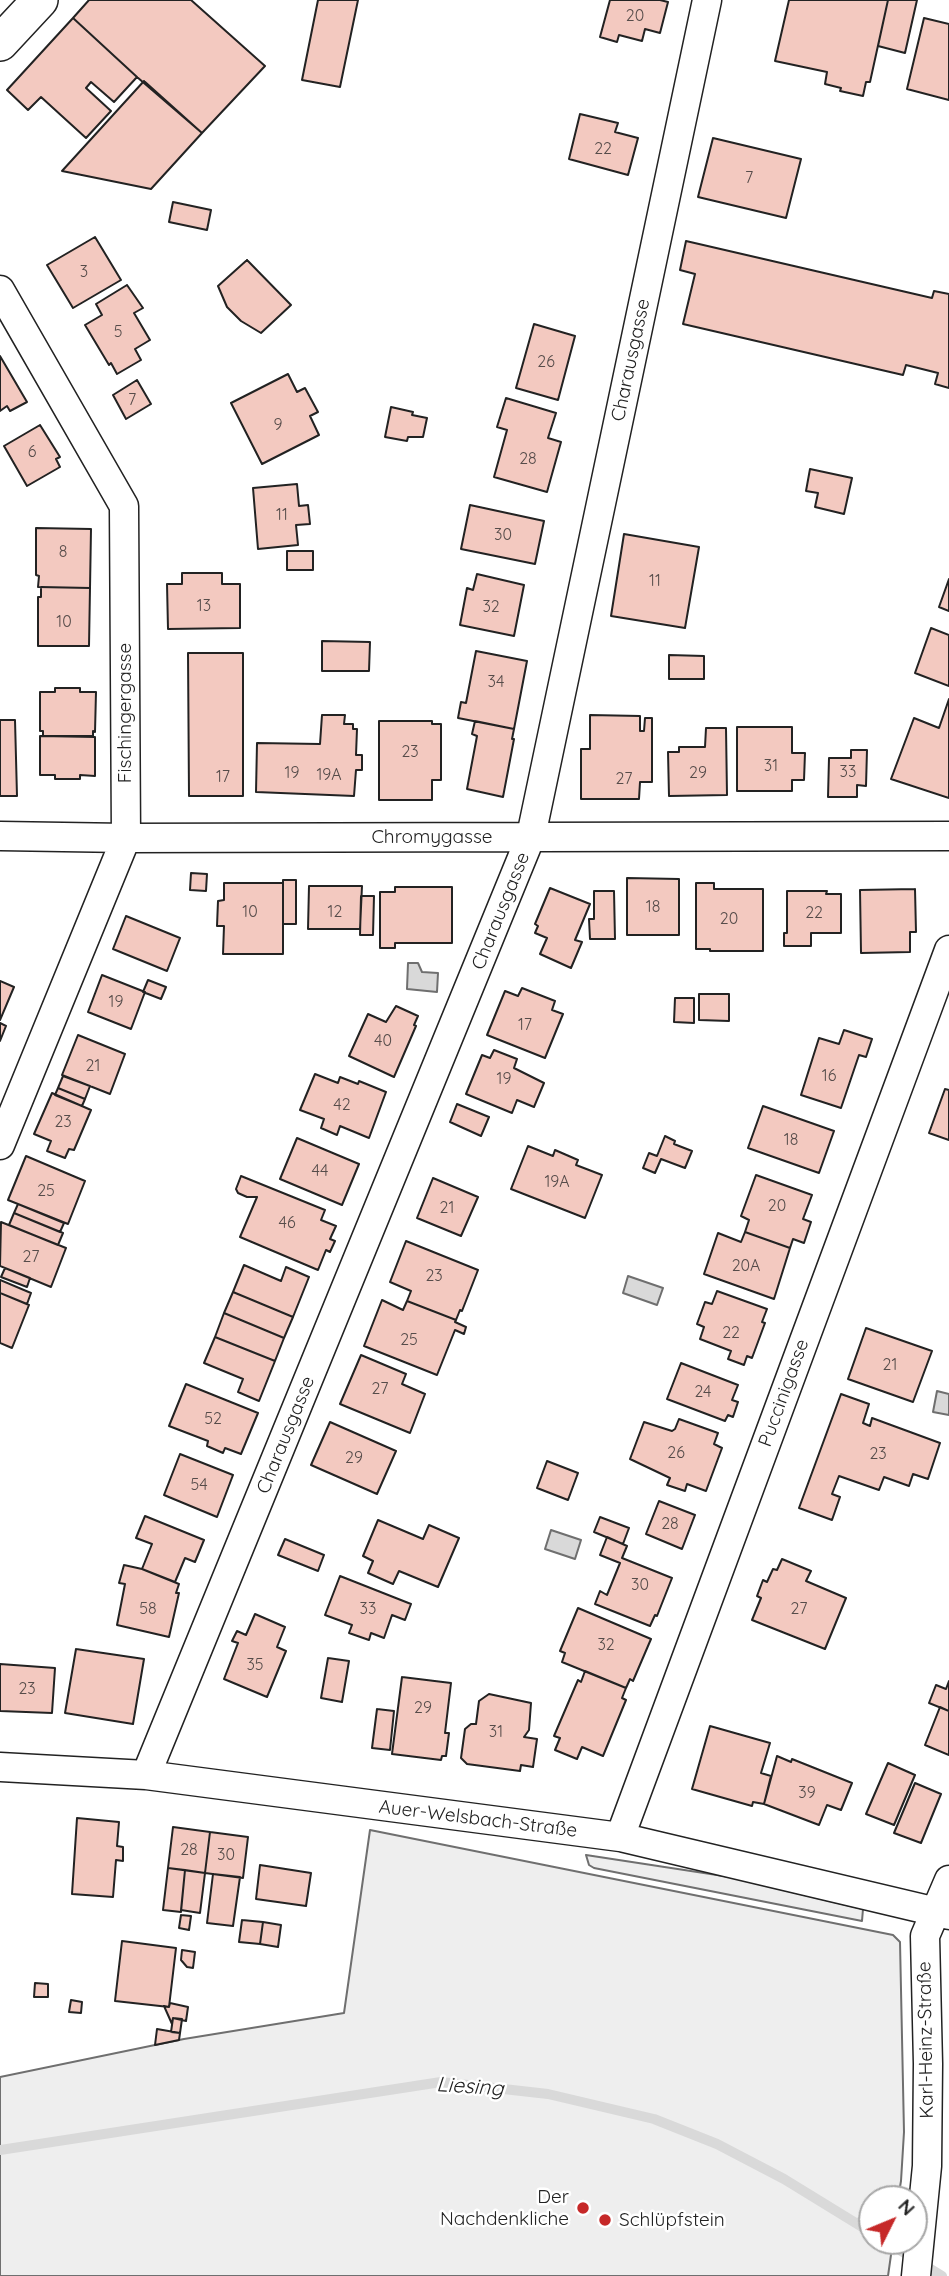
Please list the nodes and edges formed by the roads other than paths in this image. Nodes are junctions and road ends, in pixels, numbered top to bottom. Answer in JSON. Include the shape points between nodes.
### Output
{"nodes":[{"id":1,"x":40,"y":0,"type":"edge"},
{"id":2,"x":707,"y":0,"type":"edge"},
{"id":3,"x":0,"y":43,"type":"edge"},
{"id":4,"x":0,"y":290,"type":"edge"},
{"id":5,"x":0,"y":836,"type":"edge"},
{"id":6,"x":531,"y":836,"type":"junction"},
{"id":7,"x":949,"y":836,"type":"edge"},
{"id":8,"x":126,"y":838,"type":"junction"},
{"id":9,"x":949,"y":950,"type":"edge"},
{"id":10,"x":0,"y":1145,"type":"edge"},
{"id":11,"x":0,"y":1767,"type":"edge"},
{"id":12,"x":146,"y":1775,"type":"junction"},
{"id":13,"x":620,"y":1837,"type":"junction"},
{"id":14,"x":949,"y":1880,"type":"edge"},
{"id":15,"x":943,"y":1913,"type":"edge"},
{"id":16,"x":916,"y":2276,"type":"edge"}],
"edges":[{"from":1,"to":3,"type":"street"},
{"from":2,"to":6,"type":"street","name":"Charausgasse"},
{"from":4,"to":8,"type":"street","name":"Fischingergasse","via":[[124,506]]},
{"from":5,"to":8,"type":"street","name":"Chromygasse"},
{"from":6,"to":7,"type":"street","name":"Chromygasse"},
{"from":6,"to":8,"type":"street","name":"Chromygasse"},
{"from":6,"to":12,"type":"street","name":"Charausgasse"},
{"from":8,"to":10,"type":"street","name":"Fischingergasse"},
{"from":9,"to":13,"type":"street","name":"Puccinigasse"},
{"from":11,"to":12,"type":"street","name":"Auer-Welsbach-Straße"},
{"from":12,"to":13,"type":"street","name":"Auer-Welsbach-Straße"},
{"from":13,"to":15,"type":"street","name":"Auer-Welsbach-Straße"},
{"from":14,"to":15,"type":"street","name":"Karl-Heinz-Straße"},
{"from":15,"to":16,"type":"street","name":"Karl-Heinz-Straße","via":[[925,1936],[928,2063],[924,2205]]}]}
